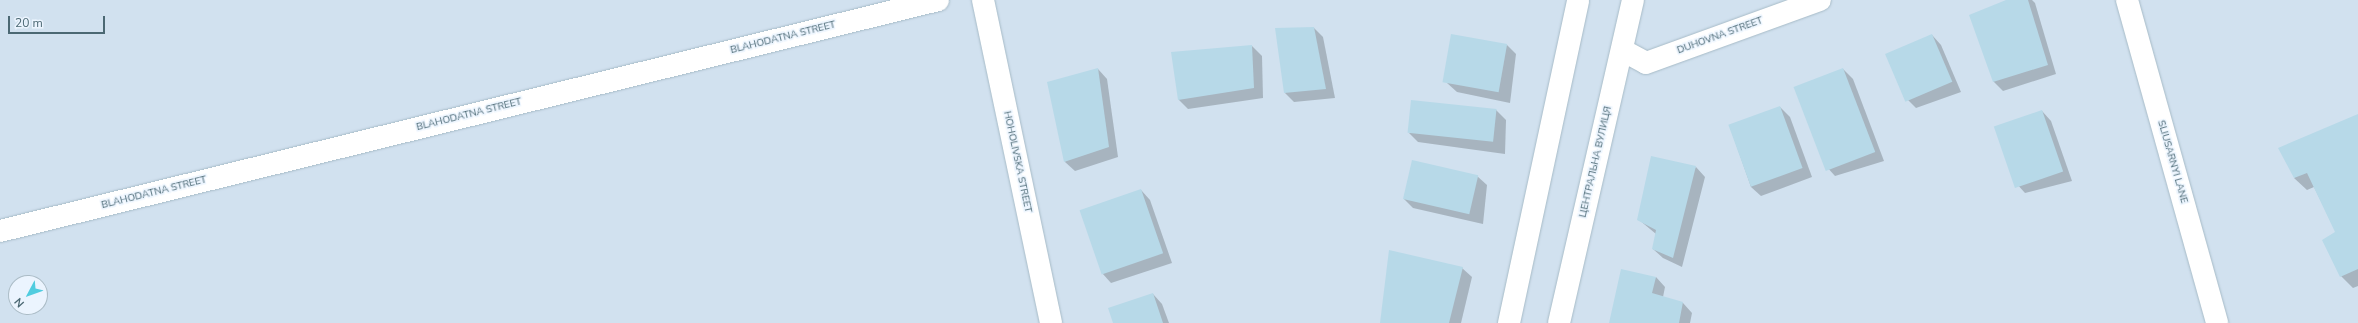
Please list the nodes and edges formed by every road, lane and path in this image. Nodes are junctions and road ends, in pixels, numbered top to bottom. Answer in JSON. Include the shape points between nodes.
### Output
{"nodes":[{"id":1,"x":938,"y":0,"type":"edge"},
{"id":2,"x":983,"y":0,"type":"edge"},
{"id":3,"x":1578,"y":0,"type":"edge"},
{"id":4,"x":1633,"y":0,"type":"edge"},
{"id":5,"x":1820,"y":0,"type":"edge"},
{"id":6,"x":2127,"y":0,"type":"edge"},
{"id":7,"x":1622,"y":50,"type":"junction"},
{"id":8,"x":0,"y":230,"type":"edge"},
{"id":9,"x":1051,"y":323,"type":"edge"},
{"id":10,"x":1509,"y":323,"type":"edge"},
{"id":11,"x":1559,"y":323,"type":"edge"},
{"id":12,"x":2217,"y":323,"type":"edge"}],
"edges":[{"from":1,"to":8,"type":"street","name":"BLAHODATNA STREET"},
{"from":2,"to":9,"type":"street","name":"HOHOLIVSKA STREET"},
{"from":3,"to":10,"type":"street"},
{"from":4,"to":7,"type":"street","name":"ЦЕНТРАЛЬНА ВУЛИЦЯ"},
{"from":5,"to":7,"type":"street","name":"DUHOVNA STREET","via":[[1646,63]]},
{"from":6,"to":12,"type":"street","name":"SLIUSARNYI LANE"},
{"from":7,"to":11,"type":"street","name":"ЦЕНТРАЛЬНА ВУЛИЦЯ"}]}
